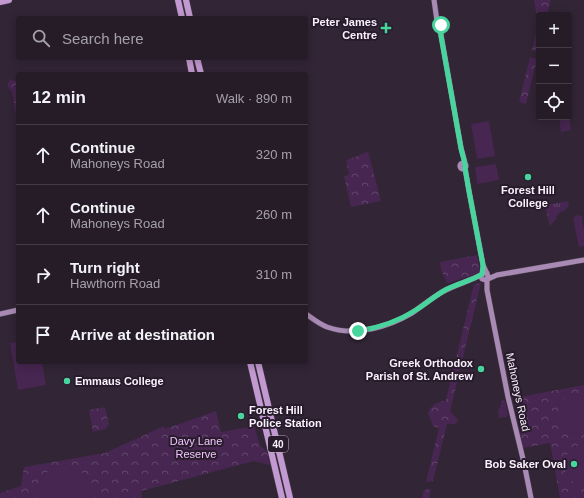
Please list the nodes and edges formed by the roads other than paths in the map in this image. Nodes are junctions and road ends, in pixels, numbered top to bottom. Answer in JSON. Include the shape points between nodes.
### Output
{"nodes":[{"id":1,"x":9,"y":0,"type":"edge"},
{"id":2,"x":178,"y":0,"type":"edge"},
{"id":3,"x":186,"y":0,"type":"edge"},
{"id":4,"x":434,"y":0,"type":"edge"},
{"id":5,"x":0,"y":2,"type":"edge"},
{"id":6,"x":182,"y":16,"type":"edge"},
{"id":7,"x":190,"y":16,"type":"edge"},
{"id":8,"x":189,"y":60,"type":"edge"},
{"id":9,"x":197,"y":60,"type":"edge"},
{"id":10,"x":192,"y":72,"type":"edge"},
{"id":11,"x":200,"y":72,"type":"edge"},
{"id":12,"x":584,"y":260,"type":"edge"},
{"id":13,"x":485,"y":277,"type":"junction"},
{"id":14,"x":16,"y":310,"type":"edge"},
{"id":15,"x":0,"y":313,"type":"edge"},
{"id":16,"x":308,"y":315,"type":"edge"},
{"id":17,"x":250,"y":364,"type":"edge"},
{"id":18,"x":258,"y":364,"type":"edge"},
{"id":19,"x":282,"y":498,"type":"edge"},
{"id":20,"x":290,"y":498,"type":"edge"},
{"id":21,"x":530,"y":498,"type":"edge"}],
"edges":[{"from":1,"to":5,"type":"highway"},
{"from":2,"to":6,"type":"highway"},
{"from":3,"to":7,"type":"highway"},
{"from":4,"to":13,"type":"main road","name":"Mahoneys Road"},
{"from":8,"to":10,"type":"highway"},
{"from":9,"to":11,"type":"highway"},
{"from":12,"to":13,"type":"main road"},
{"from":13,"to":16,"type":"main road","via":[[458,284],[412,313],[369,329],[335,329]]},
{"from":13,"to":21,"type":"main road","name":"Mahoneys Road"},
{"from":14,"to":15,"type":"main road"},
{"from":17,"to":19,"type":"highway","number":"40"},
{"from":18,"to":20,"type":"highway","number":"40"}]}
